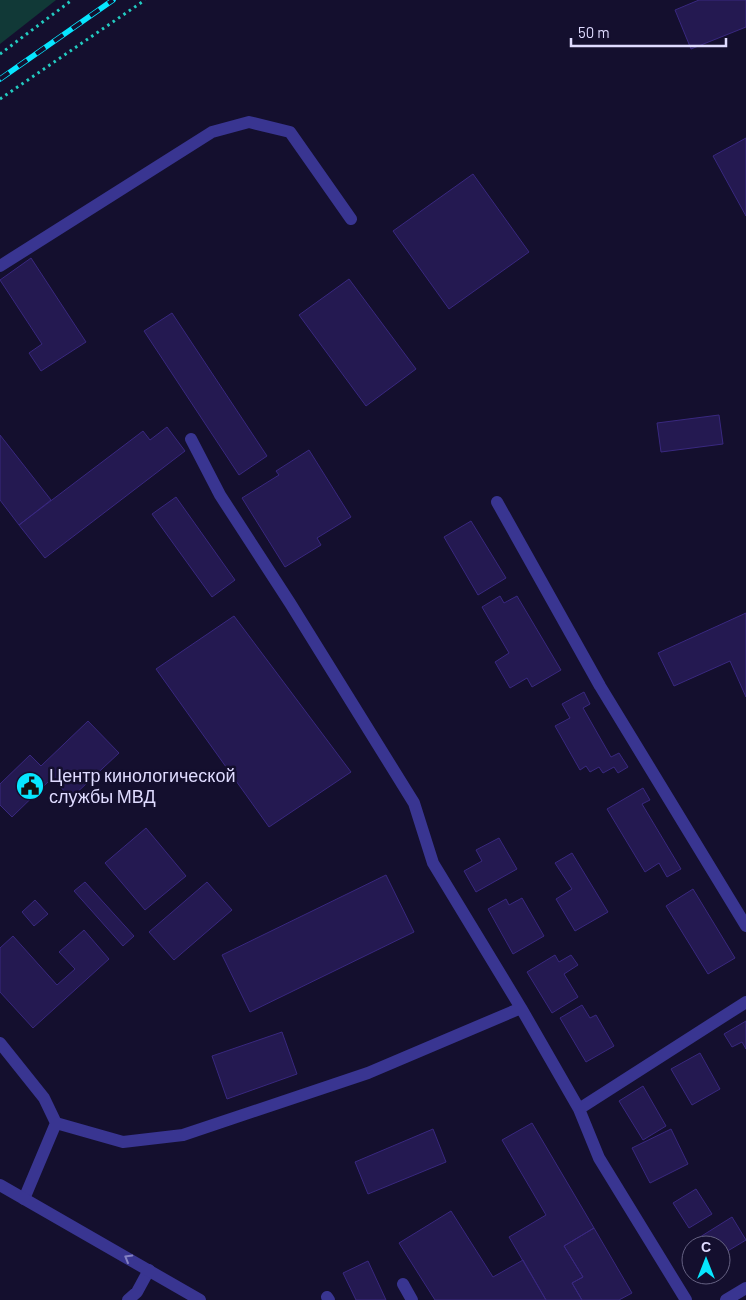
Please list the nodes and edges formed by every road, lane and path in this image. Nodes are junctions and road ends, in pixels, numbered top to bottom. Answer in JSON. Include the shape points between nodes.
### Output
{"nodes":[{"id":1,"x":72,"y":0,"type":"edge"},
{"id":2,"x":146,"y":0,"type":"edge"},
{"id":3,"x":0,"y":54,"type":"edge"},
{"id":4,"x":0,"y":99,"type":"edge"},
{"id":5,"x":351,"y":219,"type":"dead end"},
{"id":6,"x":0,"y":266,"type":"edge"},
{"id":7,"x":190,"y":439,"type":"dead end"},
{"id":8,"x":497,"y":502,"type":"dead end"},
{"id":9,"x":746,"y":926,"type":"edge"},
{"id":10,"x":746,"y":1002,"type":"edge"},
{"id":11,"x":521,"y":1008,"type":"junction"},
{"id":12,"x":0,"y":1043,"type":"edge"},
{"id":13,"x":579,"y":1109,"type":"junction"},
{"id":14,"x":56,"y":1124,"type":"junction"},
{"id":15,"x":0,"y":1185,"type":"edge"},
{"id":16,"x":24,"y":1198,"type":"junction"},
{"id":17,"x":149,"y":1270,"type":"junction"},
{"id":18,"x":403,"y":1284,"type":"dead end"},
{"id":19,"x":746,"y":1288,"type":"edge"},
{"id":20,"x":128,"y":1300,"type":"edge"},
{"id":21,"x":200,"y":1300,"type":"edge"},
{"id":22,"x":412,"y":1300,"type":"edge"},
{"id":23,"x":686,"y":1300,"type":"edge"},
{"id":24,"x":726,"y":1300,"type":"edge"}],
"edges":[{"from":1,"to":3,"type":"path"},
{"from":2,"to":4,"type":"path"},
{"from":5,"to":6,"type":"street","via":[[290,132],[249,122],[212,132]]},
{"from":7,"to":11,"type":"street","via":[[220,495],[414,803],[433,864]]},
{"from":8,"to":9,"type":"street","via":[[600,686]]},
{"from":10,"to":13,"type":"street"},
{"from":11,"to":13,"type":"street"},
{"from":11,"to":14,"type":"street","via":[[368,1073],[183,1134],[124,1142]]},
{"from":12,"to":14,"type":"street","via":[[44,1098]]},
{"from":13,"to":23,"type":"street","via":[[599,1158]]},
{"from":14,"to":16,"type":"street"},
{"from":15,"to":16,"type":"street"},
{"from":17,"to":16,"type":"street","one_way":true},
{"from":17,"to":20,"type":"street","via":[[137,1292]]},
{"from":17,"to":21,"type":"street"},
{"from":18,"to":22,"type":"street"},
{"from":19,"to":24,"type":"street"}]}
